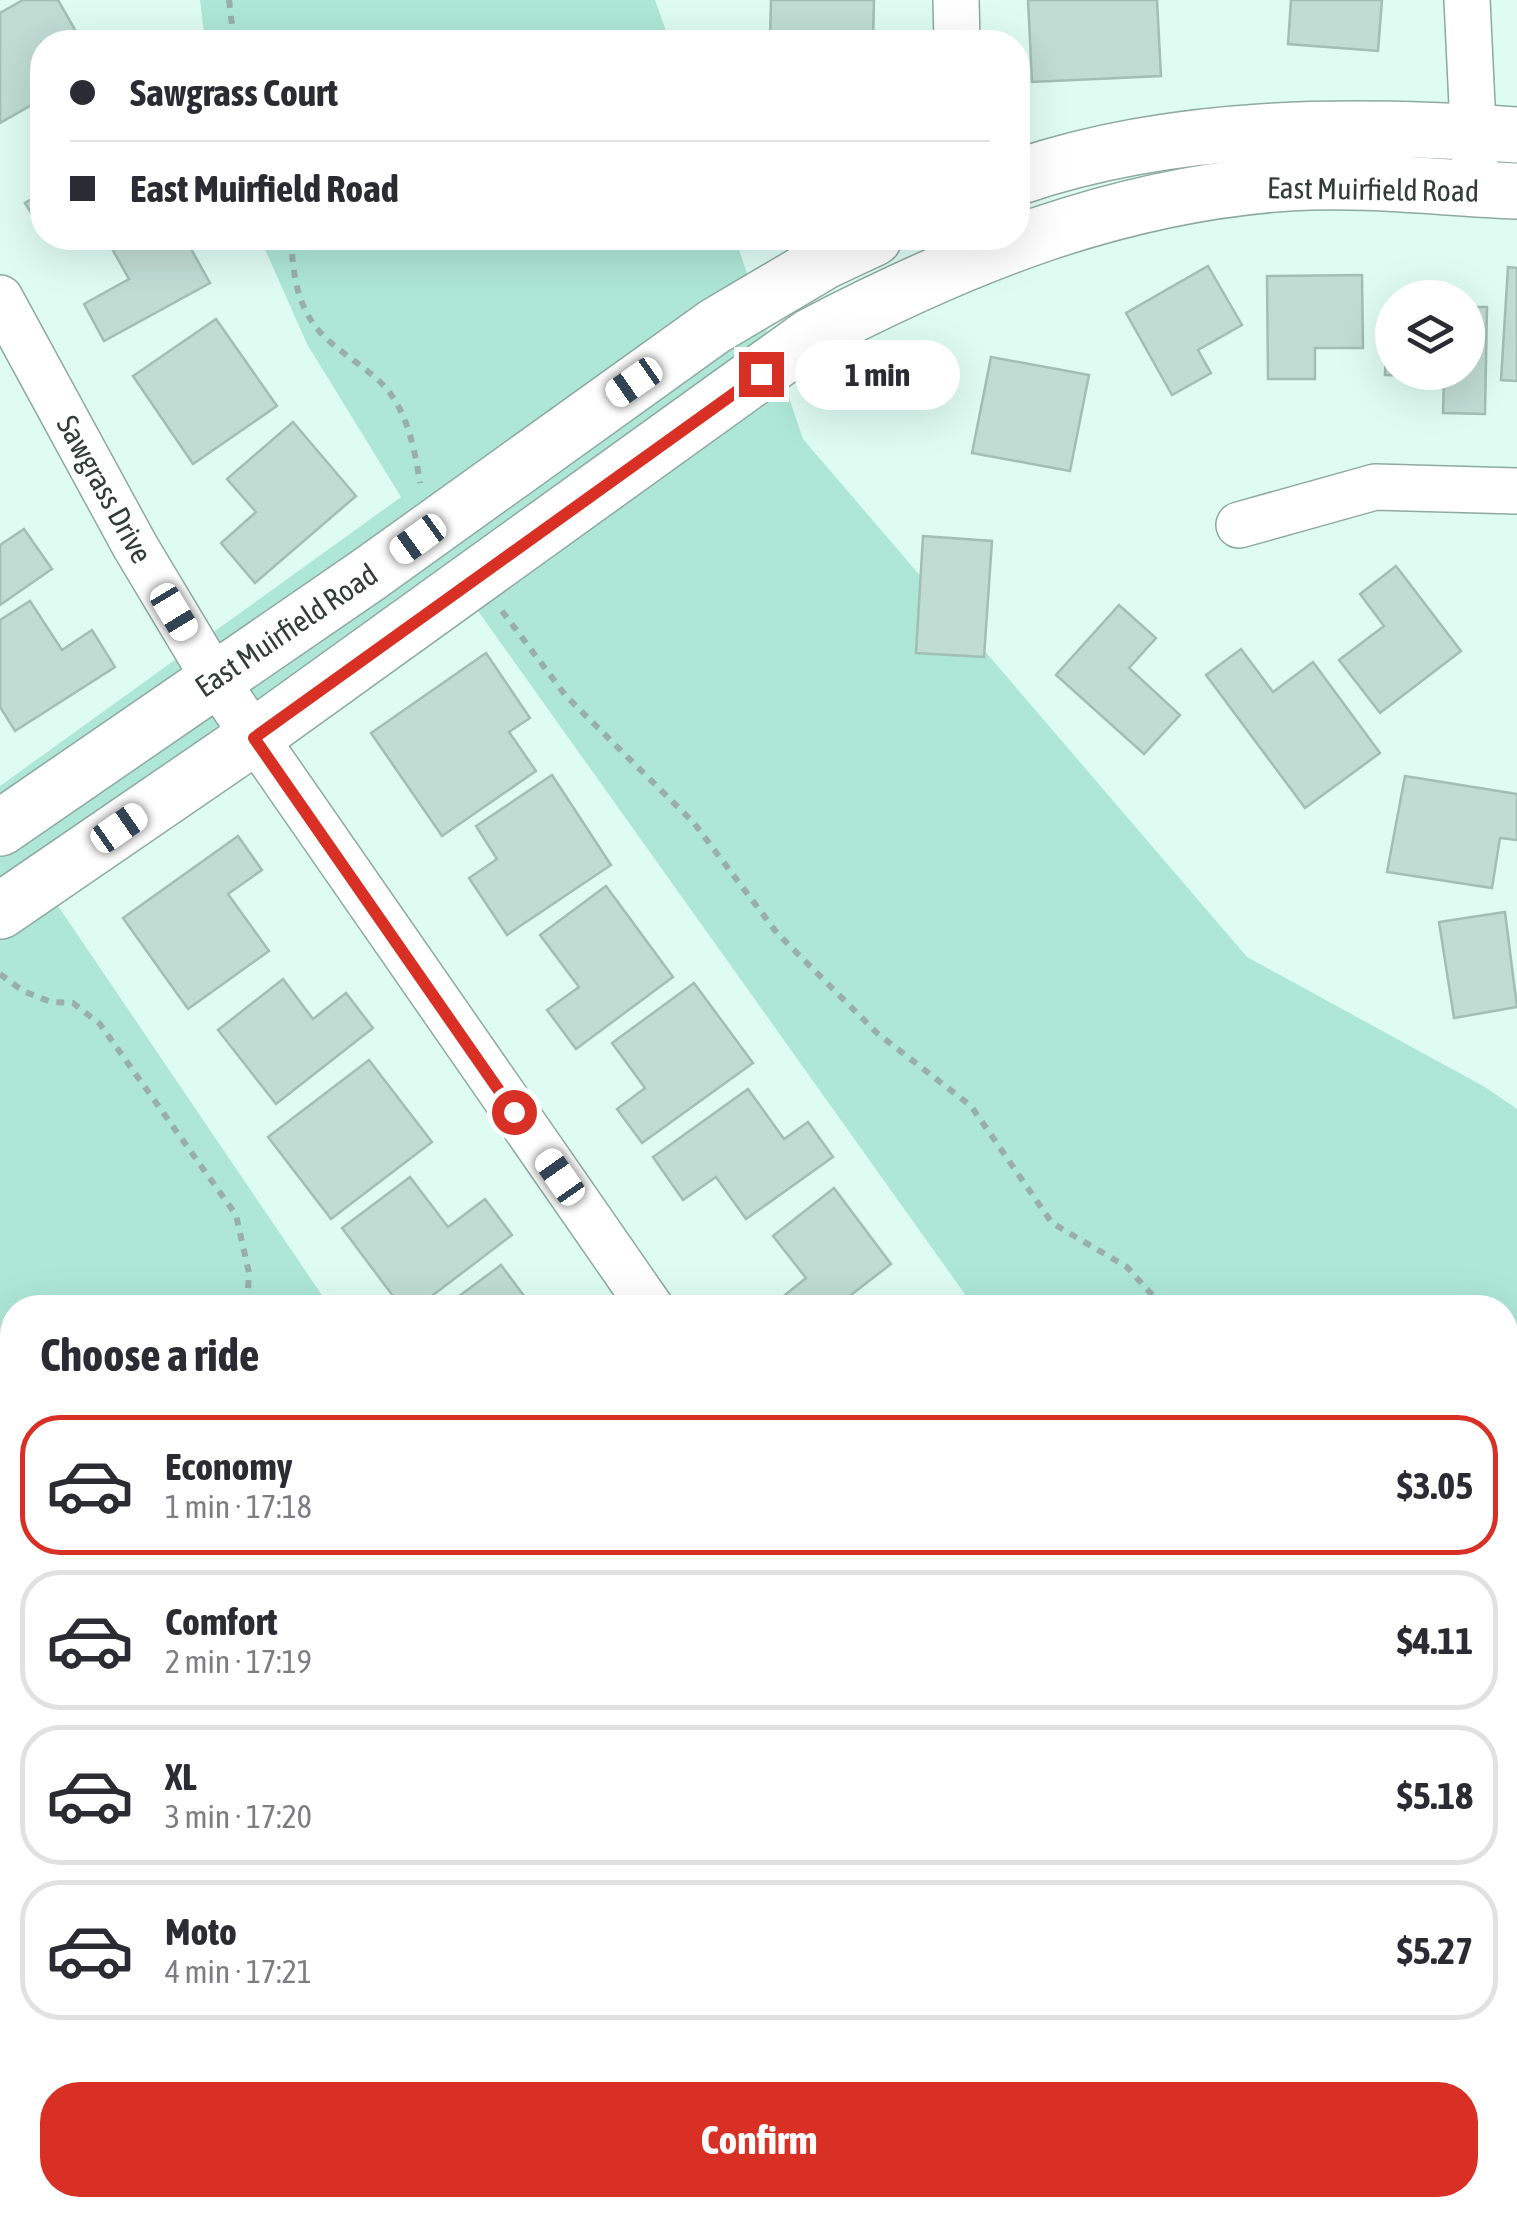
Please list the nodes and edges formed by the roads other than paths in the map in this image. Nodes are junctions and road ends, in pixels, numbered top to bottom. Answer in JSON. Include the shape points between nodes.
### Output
{"nodes":[{"id":1,"x":956,"y":0,"type":"edge"},
{"id":2,"x":1467,"y":0,"type":"edge"},
{"id":3,"x":957,"y":30,"type":"edge"},
{"id":4,"x":1496,"y":134,"type":"edge"},
{"id":5,"x":1030,"y":173,"type":"edge"},
{"id":6,"x":1497,"y":190,"type":"edge"},
{"id":7,"x":1030,"y":235,"type":"edge"},
{"id":8,"x":848,"y":250,"type":"edge"},
{"id":9,"x":987,"y":250,"type":"edge"},
{"id":10,"x":0,"y":298,"type":"edge"},
{"id":11,"x":1517,"y":491,"type":"edge"},
{"id":12,"x":1240,"y":525,"type":"dead end"},
{"id":13,"x":214,"y":678,"type":"junction"},
{"id":14,"x":254,"y":738,"type":"junction"},
{"id":15,"x":0,"y":828,"type":"edge"},
{"id":16,"x":0,"y":911,"type":"edge"},
{"id":17,"x":642,"y":1295,"type":"edge"}],
"edges":[{"from":1,"to":3,"type":"street"},
{"from":2,"to":4,"type":"street"},
{"from":4,"to":5,"type":"street","name":"East Muirfield Road","via":[[1255,132],[1151,145]]},
{"from":4,"to":6,"type":"street"},
{"from":6,"to":7,"type":"street","name":"East Muirfield Road","via":[[1289,183],[1199,194]]},
{"from":8,"to":13,"type":"street","name":"East Muirfield Road","via":[[715,326]]},
{"from":9,"to":14,"type":"street","name":"East Muirfield Road","via":[[811,336]]},
{"from":10,"to":13,"type":"street","name":"Sawgrass Drive"},
{"from":11,"to":12,"type":"street","via":[[1375,486]]},
{"from":13,"to":14,"type":"street","name":"Sawgrass Drive"},
{"from":13,"to":15,"type":"street","name":"East Muirfield Road"},
{"from":14,"to":16,"type":"street","name":"East Muirfield Road"},
{"from":14,"to":17,"type":"street","name":"Sawgrass Drive"}]}
